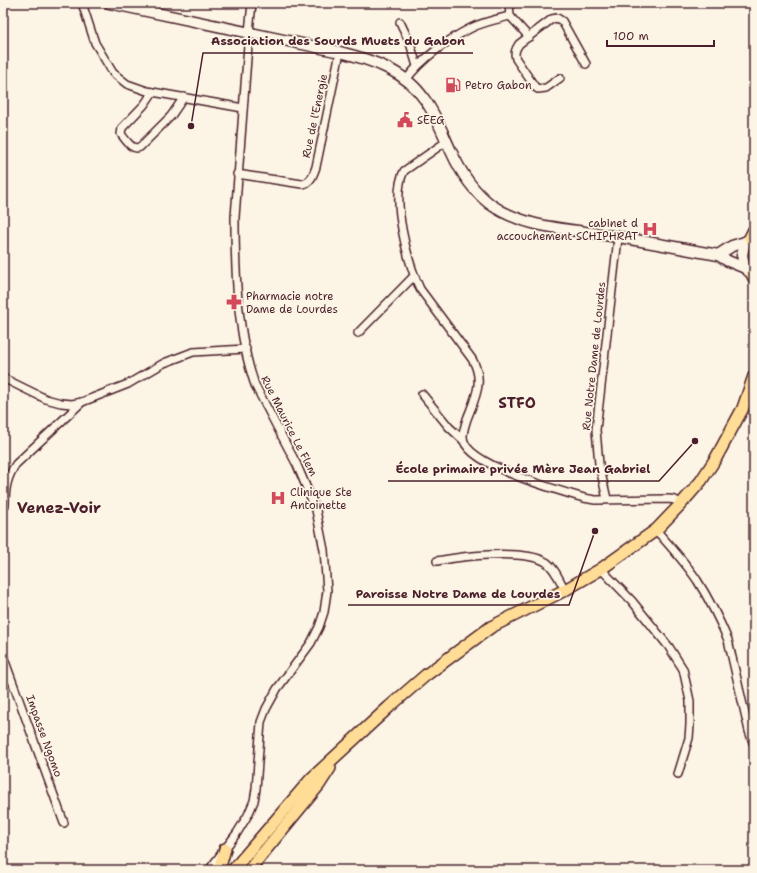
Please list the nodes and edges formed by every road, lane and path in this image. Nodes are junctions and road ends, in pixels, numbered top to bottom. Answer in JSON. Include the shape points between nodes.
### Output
{"nodes":[{"id":1,"x":82,"y":3,"type":"edge"},
{"id":2,"x":109,"y":3,"type":"edge"},
{"id":3,"x":252,"y":3,"type":"edge"},
{"id":4,"x":509,"y":3,"type":"edge"},
{"id":5,"x":510,"y":16,"type":"junction"},
{"id":6,"x":400,"y":22,"type":"dead end"},
{"id":7,"x":248,"y":32,"type":"junction"},
{"id":8,"x":529,"y":37,"type":"junction"},
{"id":9,"x":340,"y":52,"type":"junction"},
{"id":10,"x":586,"y":64,"type":"dead end"},
{"id":11,"x":417,"y":66,"type":"junction"},
{"id":12,"x":560,"y":78,"type":"dead end"},
{"id":13,"x":406,"y":80,"type":"junction"},
{"id":14,"x":153,"y":92,"type":"junction"},
{"id":15,"x":184,"y":97,"type":"junction"},
{"id":16,"x":243,"y":108,"type":"junction"},
{"id":17,"x":446,"y":141,"type":"junction"},
{"id":18,"x":237,"y":174,"type":"junction"},
{"id":19,"x":751,"y":237,"type":"edge"},
{"id":20,"x":618,"y":238,"type":"junction"},
{"id":21,"x":718,"y":255,"type":"junction"},
{"id":22,"x":751,"y":274,"type":"edge"},
{"id":23,"x":414,"y":276,"type":"junction"},
{"id":24,"x":358,"y":333,"type":"dead end"},
{"id":25,"x":246,"y":349,"type":"junction"},
{"id":26,"x":754,"y":376,"type":"edge"},
{"id":27,"x":3,"y":378,"type":"edge"},
{"id":28,"x":422,"y":394,"type":"dead end"},
{"id":29,"x":82,"y":402,"type":"junction"},
{"id":30,"x":463,"y":440,"type":"junction"},
{"id":31,"x":607,"y":499,"type":"junction"},
{"id":32,"x":681,"y":504,"type":"junction"},
{"id":33,"x":4,"y":505,"type":"dead end"},
{"id":34,"x":656,"y":530,"type":"junction"},
{"id":35,"x":437,"y":561,"type":"dead end"},
{"id":36,"x":601,"y":569,"type":"junction"},
{"id":37,"x":566,"y":590,"type":"junction"},
{"id":38,"x":3,"y":656,"type":"edge"},
{"id":39,"x":754,"y":745,"type":"edge"},
{"id":40,"x":340,"y":754,"type":"junction"},
{"id":41,"x":678,"y":774,"type":"dead end"},
{"id":42,"x":64,"y":823,"type":"dead end"},
{"id":43,"x":225,"y":849,"type":"junction"},
{"id":44,"x":252,"y":867,"type":"edge"},
{"id":45,"x":209,"y":870,"type":"edge"},
{"id":46,"x":219,"y":870,"type":"edge"},
{"id":47,"x":233,"y":870,"type":"edge"}],
"edges":[{"from":1,"to":14,"type":"street","via":[[95,43],[113,73],[135,88]]},
{"from":2,"to":7,"type":"main road"},
{"from":3,"to":7,"type":"street","name":"Rue Maurice Le Flem"},
{"from":4,"to":5,"type":"street"},
{"from":5,"to":8,"type":"street"},
{"from":5,"to":11,"type":"street","via":[[471,28]]},
{"from":6,"to":11,"type":"street"},
{"from":7,"to":9,"type":"main road"},
{"from":7,"to":16,"type":"street","name":"Rue Maurice Le Flem"},
{"from":8,"to":10,"type":"street","via":[[552,19],[558,18]]},
{"from":8,"to":12,"type":"street","via":[[515,49],[514,55],[535,87],[546,88]]},
{"from":9,"to":13,"type":"main road","via":[[377,63]]},
{"from":9,"to":18,"type":"street","name":"Rue de l'Energie","via":[[316,168],[311,180],[302,184]]},
{"from":11,"to":13,"type":"street"},
{"from":13,"to":17,"type":"main road","via":[[424,99]]},
{"from":14,"to":15,"type":"street"},
{"from":14,"to":15,"type":"street","via":[[120,132],[134,148],[138,149],[164,124]]},
{"from":15,"to":16,"type":"street"},
{"from":16,"to":18,"type":"street","name":"Rue Maurice Le Flem"},
{"from":17,"to":20,"type":"main road","via":[[470,184],[479,195],[501,211],[532,224]]},
{"from":17,"to":23,"type":"street","via":[[404,172],[400,178],[400,218]]},
{"from":18,"to":25,"type":"street","name":"Rue Maurice Le Flem","via":[[235,248],[238,302]]},
{"from":19,"to":21,"type":"main road"},
{"from":19,"to":22,"type":"main road","via":[[742,255]]},
{"from":20,"to":21,"type":"main road"},
{"from":20,"to":31,"type":"street","name":"Rue Notre Dame de Lourdes","via":[[596,430],[599,464]]},
{"from":21,"to":22,"type":"main road"},
{"from":23,"to":24,"type":"street"},
{"from":23,"to":30,"type":"street","via":[[427,300],[478,369],[480,382]]},
{"from":25,"to":29,"type":"street","via":[[189,353],[164,363],[128,384]]},
{"from":25,"to":43,"type":"street","name":"Rue Maurice Le Flem","via":[[255,385],[297,466],[316,510],[324,550],[327,591],[324,612],[311,643],[277,689],[266,709],[261,722],[254,801],[241,827]]},
{"from":26,"to":32,"type":"main road","via":[[743,408],[716,458]]},
{"from":27,"to":29,"type":"street","via":[[46,399],[60,403]]},
{"from":28,"to":30,"type":"street","via":[[448,427]]},
{"from":29,"to":33,"type":"street","via":[[16,464],[7,481]]},
{"from":30,"to":31,"type":"street","via":[[480,458],[519,477],[584,498]]},
{"from":31,"to":32,"type":"street","via":[[669,499]]},
{"from":32,"to":34,"type":"main road"},
{"from":34,"to":36,"type":"main road"},
{"from":34,"to":39,"type":"street","via":[[696,579],[725,633]]},
{"from":35,"to":37,"type":"street","via":[[505,555],[531,558],[551,566]]},
{"from":36,"to":37,"type":"main road"},
{"from":36,"to":41,"type":"street","via":[[632,601],[683,669],[690,701],[690,725],[689,738]]},
{"from":37,"to":40,"type":"main road","via":[[491,627],[426,675]]},
{"from":38,"to":42,"type":"street","name":"Impasse Ngomo"},
{"from":40,"to":44,"type":"main road","via":[[319,785]]},
{"from":40,"to":47,"type":"main road","via":[[312,779]]},
{"from":43,"to":45,"type":"street","name":"Rue Maurice Le Flem"},
{"from":43,"to":46,"type":"main road"}]}
